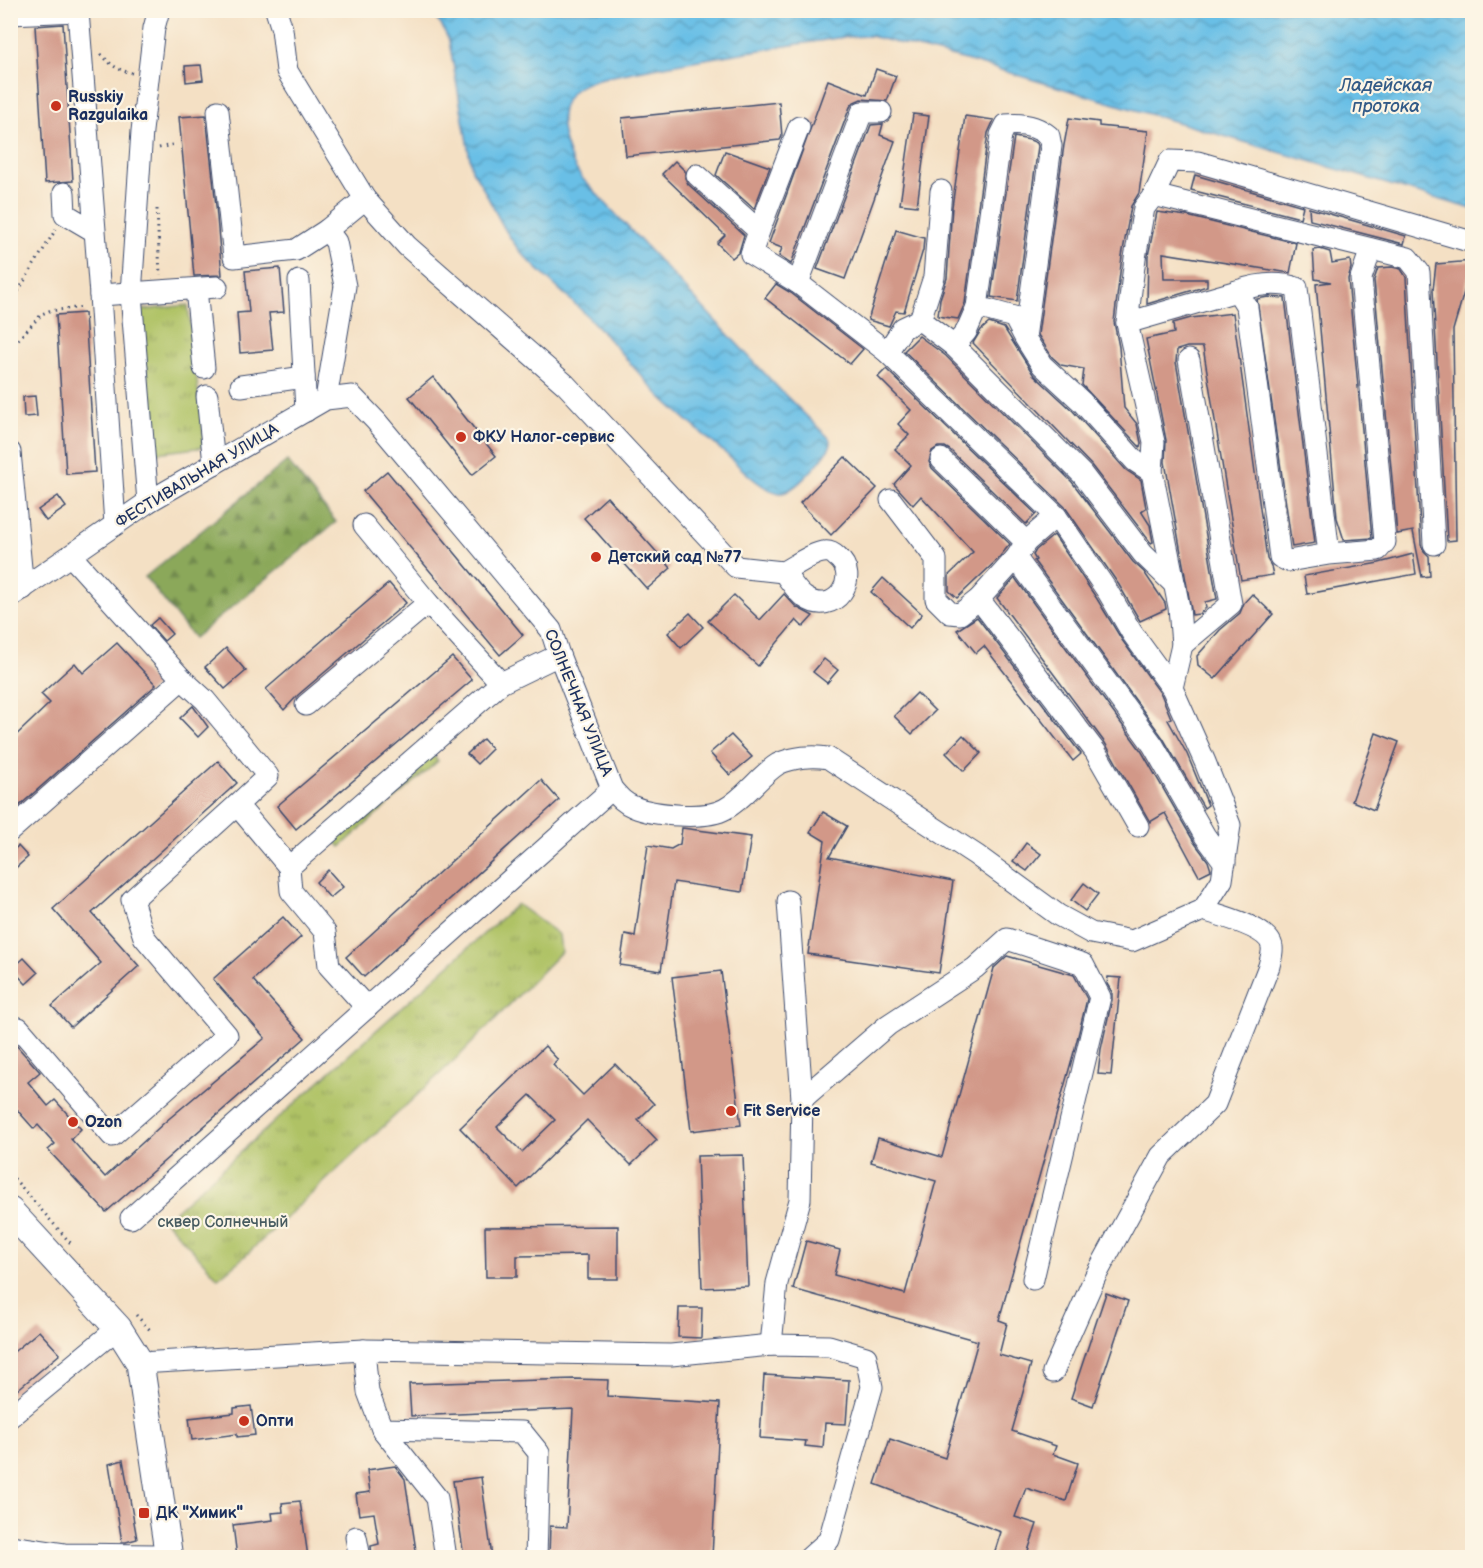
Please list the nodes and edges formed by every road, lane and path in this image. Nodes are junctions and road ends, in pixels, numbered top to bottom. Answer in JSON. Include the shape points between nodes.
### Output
{"nodes":[{"id":1,"x":159,"y":10,"type":"edge"},
{"id":2,"x":276,"y":10,"type":"edge"},
{"id":3,"x":10,"y":14,"type":"edge"},
{"id":4,"x":79,"y":30,"type":"junction"},
{"id":5,"x":148,"y":75,"type":"junction"},
{"id":6,"x":218,"y":111,"type":"dead end"},
{"id":7,"x":881,"y":112,"type":"dead end"},
{"id":8,"x":799,"y":127,"type":"dead end"},
{"id":9,"x":172,"y":144,"type":"dead end"},
{"id":10,"x":153,"y":149,"type":"dead end"},
{"id":11,"x":697,"y":175,"type":"dead end"},
{"id":12,"x":91,"y":191,"type":"junction"},
{"id":13,"x":941,"y":191,"type":"dead end"},
{"id":14,"x":1154,"y":195,"type":"junction"},
{"id":15,"x":365,"y":199,"type":"junction"},
{"id":16,"x":156,"y":208,"type":"dead end"},
{"id":17,"x":65,"y":214,"type":"junction"},
{"id":18,"x":327,"y":230,"type":"junction"},
{"id":19,"x":94,"y":231,"type":"junction"},
{"id":20,"x":759,"y":231,"type":"junction"},
{"id":21,"x":1473,"y":242,"type":"edge"},
{"id":22,"x":1371,"y":249,"type":"junction"},
{"id":23,"x":298,"y":281,"type":"dead end"},
{"id":24,"x":798,"y":283,"type":"junction"},
{"id":25,"x":161,"y":291,"type":"junction"},
{"id":26,"x":1237,"y":291,"type":"junction"},
{"id":27,"x":131,"y":294,"type":"junction"},
{"id":28,"x":10,"y":300,"type":"edge"},
{"id":29,"x":100,"y":300,"type":"junction"},
{"id":30,"x":977,"y":307,"type":"junction"},
{"id":31,"x":920,"y":320,"type":"junction"},
{"id":32,"x":1127,"y":323,"type":"junction"},
{"id":33,"x":1025,"y":338,"type":"junction"},
{"id":34,"x":954,"y":346,"type":"junction"},
{"id":35,"x":10,"y":348,"type":"edge"},
{"id":36,"x":887,"y":352,"type":"junction"},
{"id":37,"x":1189,"y":360,"type":"dead end"},
{"id":38,"x":204,"y":368,"type":"dead end"},
{"id":39,"x":304,"y":377,"type":"junction"},
{"id":40,"x":241,"y":386,"type":"dead end"},
{"id":41,"x":207,"y":396,"type":"dead end"},
{"id":42,"x":326,"y":399,"type":"junction"},
{"id":43,"x":306,"y":411,"type":"junction"},
{"id":44,"x":10,"y":452,"type":"edge"},
{"id":45,"x":941,"y":459,"type":"dead end"},
{"id":46,"x":214,"y":464,"type":"junction"},
{"id":47,"x":1152,"y":472,"type":"junction"},
{"id":48,"x":891,"y":500,"type":"dead end"},
{"id":49,"x":148,"y":502,"type":"junction"},
{"id":50,"x":1056,"y":516,"type":"junction"},
{"id":51,"x":115,"y":525,"type":"junction"},
{"id":52,"x":364,"y":525,"type":"dead end"},
{"id":53,"x":1434,"y":544,"type":"dead end"},
{"id":54,"x":1021,"y":550,"type":"junction"},
{"id":55,"x":1329,"y":554,"type":"junction"},
{"id":56,"x":71,"y":556,"type":"junction"},
{"id":57,"x":783,"y":572,"type":"dead end"},
{"id":58,"x":1175,"y":585,"type":"junction"},
{"id":59,"x":17,"y":593,"type":"edge"},
{"id":60,"x":979,"y":599,"type":"junction"},
{"id":61,"x":428,"y":603,"type":"junction"},
{"id":62,"x":1182,"y":645,"type":"junction"},
{"id":63,"x":559,"y":656,"type":"junction"},
{"id":64,"x":182,"y":679,"type":"junction"},
{"id":65,"x":501,"y":682,"type":"junction"},
{"id":66,"x":1172,"y":688,"type":"junction"},
{"id":67,"x":306,"y":705,"type":"dead end"},
{"id":68,"x":612,"y":789,"type":"junction"},
{"id":69,"x":237,"y":805,"type":"junction"},
{"id":70,"x":1138,"y":826,"type":"dead end"},
{"id":71,"x":10,"y":831,"type":"edge"},
{"id":72,"x":1225,"y":863,"type":"junction"},
{"id":73,"x":289,"y":867,"type":"junction"},
{"id":74,"x":788,"y":901,"type":"dead end"},
{"id":75,"x":1203,"y":910,"type":"junction"},
{"id":76,"x":367,"y":1008,"type":"junction"},
{"id":77,"x":10,"y":1034,"type":"edge"},
{"id":78,"x":802,"y":1099,"type":"junction"},
{"id":79,"x":10,"y":1174,"type":"edge"},
{"id":80,"x":10,"y":1211,"type":"edge"},
{"id":81,"x":131,"y":1218,"type":"dead end"},
{"id":82,"x":80,"y":1253,"type":"dead end"},
{"id":83,"x":1033,"y":1279,"type":"dead end"},
{"id":84,"x":127,"y":1321,"type":"junction"},
{"id":85,"x":151,"y":1332,"type":"dead end"},
{"id":86,"x":771,"y":1345,"type":"junction"},
{"id":87,"x":364,"y":1350,"type":"junction"},
{"id":88,"x":140,"y":1363,"type":"junction"},
{"id":89,"x":1053,"y":1372,"type":"dead end"},
{"id":90,"x":10,"y":1417,"type":"edge"},
{"id":91,"x":382,"y":1429,"type":"junction"},
{"id":92,"x":356,"y":1537,"type":"dead end"},
{"id":93,"x":10,"y":1546,"type":"edge"},
{"id":94,"x":162,"y":1556,"type":"edge"},
{"id":95,"x":360,"y":1557,"type":"edge"},
{"id":96,"x":446,"y":1557,"type":"edge"},
{"id":97,"x":536,"y":1557,"type":"edge"},
{"id":98,"x":809,"y":1557,"type":"edge"}],
"edges":[{"from":1,"to":5,"type":"street"},
{"from":2,"to":15,"type":"street","via":[[287,71]]},
{"from":3,"to":4,"type":"street","via":[[78,11]]},
{"from":4,"to":5,"type":"path","via":[[112,66]]},
{"from":4,"to":12,"type":"street"},
{"from":5,"to":27,"type":"street"},
{"from":6,"to":18,"type":"street","via":[[234,257],[296,250]]},
{"from":7,"to":24,"type":"street","via":[[862,112]]},
{"from":8,"to":20,"type":"street"},
{"from":9,"to":10,"type":"path"},
{"from":11,"to":20,"type":"street"},
{"from":12,"to":17,"type":"street","via":[[55,193]]},
{"from":12,"to":19,"type":"street"},
{"from":13,"to":31,"type":"street","via":[[934,277]]},
{"from":14,"to":21,"type":"street","via":[[1170,161],[1198,162]]},
{"from":14,"to":22,"type":"street"},
{"from":14,"to":32,"type":"street","via":[[1144,208]]},
{"from":15,"to":18,"type":"street"},
{"from":15,"to":57,"type":"street","via":[[407,246],[566,385],[736,567]]},
{"from":16,"to":25,"type":"path"},
{"from":17,"to":19,"type":"street"},
{"from":17,"to":28,"type":"path"},
{"from":18,"to":42,"type":"street","via":[[336,242],[345,285]]},
{"from":19,"to":29,"type":"street"},
{"from":20,"to":24,"type":"street","via":[[751,254]]},
{"from":22,"to":53,"type":"street","via":[[1408,258],[1419,272]]},
{"from":22,"to":55,"type":"street","via":[[1361,278],[1384,542],[1378,550]]},
{"from":23,"to":39,"type":"street"},
{"from":24,"to":36,"type":"street"},
{"from":25,"to":27,"type":"street"},
{"from":25,"to":38,"type":"street","via":[[206,288]]},
{"from":26,"to":32,"type":"street"},
{"from":26,"to":55,"type":"street","via":[[1247,307],[1280,557],[1288,561]]},
{"from":26,"to":55,"type":"street","via":[[1253,285],[1283,283],[1297,288]]},
{"from":27,"to":29,"type":"street"},
{"from":27,"to":49,"type":"street"},
{"from":29,"to":35,"type":"path","via":[[42,314]]},
{"from":29,"to":51,"type":"street"},
{"from":30,"to":33,"type":"street","via":[[1014,317]]},
{"from":30,"to":33,"type":"street","via":[[1001,135],[1006,125],[1041,129],[1049,136],[1051,146]]},
{"from":30,"to":34,"type":"street","via":[[966,332]]},
{"from":31,"to":34,"type":"street"},
{"from":31,"to":36,"type":"street","via":[[903,328]]},
{"from":32,"to":47,"type":"street","via":[[1154,442]]},
{"from":33,"to":47,"type":"street","via":[[1042,365],[1135,461]]},
{"from":34,"to":58,"type":"street","via":[[1082,474],[1143,554]]},
{"from":36,"to":50,"type":"street"},
{"from":37,"to":62,"type":"street","via":[[1230,604]]},
{"from":39,"to":40,"type":"street"},
{"from":39,"to":43,"type":"street"},
{"from":41,"to":46,"type":"street"},
{"from":42,"to":43,"type":"street","name":"ФЕСТИВАЛЬНАЯ УЛИЦА"},
{"from":42,"to":63,"type":"street","name":"СОЛНЕЧНАЯ УЛИЦА","via":[[352,396],[376,421],[551,630]]},
{"from":43,"to":46,"type":"street","name":"ФЕСТИВАЛЬНАЯ УЛИЦА"},
{"from":44,"to":59,"type":"street"},
{"from":45,"to":54,"type":"street"},
{"from":46,"to":49,"type":"street","name":"ФЕСТИВАЛЬНАЯ УЛИЦА"},
{"from":47,"to":58,"type":"street"},
{"from":48,"to":60,"type":"street","via":[[936,559],[936,599],[950,613],[960,614]]},
{"from":49,"to":51,"type":"street","name":"ФЕСТИВАЛЬНАЯ УЛИЦА"},
{"from":50,"to":54,"type":"street"},
{"from":50,"to":66,"type":"street"},
{"from":51,"to":56,"type":"street","name":"ФЕСТИВАЛЬНАЯ УЛИЦА"},
{"from":52,"to":61,"type":"street"},
{"from":54,"to":60,"type":"street"},
{"from":54,"to":72,"type":"street","via":[[1153,745],[1205,836]]},
{"from":56,"to":59,"type":"street","name":"ФЕСТИВАЛЬНАЯ УЛИЦА"},
{"from":56,"to":64,"type":"street"},
{"from":58,"to":62,"type":"street"},
{"from":60,"to":70,"type":"street","via":[[1095,751]]},
{"from":61,"to":65,"type":"street"},
{"from":61,"to":67,"type":"street"},
{"from":62,"to":66,"type":"street"},
{"from":63,"to":65,"type":"street"},
{"from":63,"to":68,"type":"street","name":"СОЛНЕЧНАЯ УЛИЦА"},
{"from":64,"to":69,"type":"street","via":[[205,700],[268,776]]},
{"from":64,"to":71,"type":"street"},
{"from":65,"to":73,"type":"street"},
{"from":66,"to":72,"type":"street","via":[[1230,825]]},
{"from":68,"to":75,"type":"street","name":"СОЛНЕЧНАЯ УЛИЦА","via":[[622,801],[646,811],[715,814],[778,764],[818,756],[828,758],[976,855],[1058,915],[1091,933],[1132,941]]},
{"from":68,"to":76,"type":"street"},
{"from":69,"to":73,"type":"street"},
{"from":69,"to":77,"type":"street","via":[[132,900],[144,937],[227,1035],[112,1137],[19,1028]]},
{"from":72,"to":75,"type":"street","via":[[1222,880]]},
{"from":73,"to":76,"type":"street","via":[[291,891],[325,932],[330,966]]},
{"from":74,"to":78,"type":"street"},
{"from":75,"to":89,"type":"street","via":[[1244,924],[1266,937],[1272,946],[1269,966],[1215,1104],[1161,1156],[1095,1277]]},
{"from":76,"to":81,"type":"street"},
{"from":78,"to":83,"type":"street","via":[[888,1025],[975,968],[1007,939],[1083,964],[1100,997]]},
{"from":78,"to":86,"type":"street","via":[[800,1200],[777,1283]]},
{"from":79,"to":82,"type":"path"},
{"from":80,"to":84,"type":"main road"},
{"from":84,"to":85,"type":"path"},
{"from":84,"to":88,"type":"main road"},
{"from":84,"to":90,"type":"street"},
{"from":86,"to":87,"type":"street","via":[[671,1355]]},
{"from":86,"to":98,"type":"street","via":[[829,1346],[866,1357],[872,1387],[829,1540]]},
{"from":87,"to":88,"type":"street"},
{"from":87,"to":91,"type":"street","via":[[368,1392]]},
{"from":88,"to":94,"type":"main road"},
{"from":91,"to":96,"type":"street","via":[[437,1498]]},
{"from":91,"to":97,"type":"street","via":[[522,1432],[539,1453]]},
{"from":92,"to":95,"type":"street"},
{"from":93,"to":94,"type":"street","via":[[64,1554]]}]}
